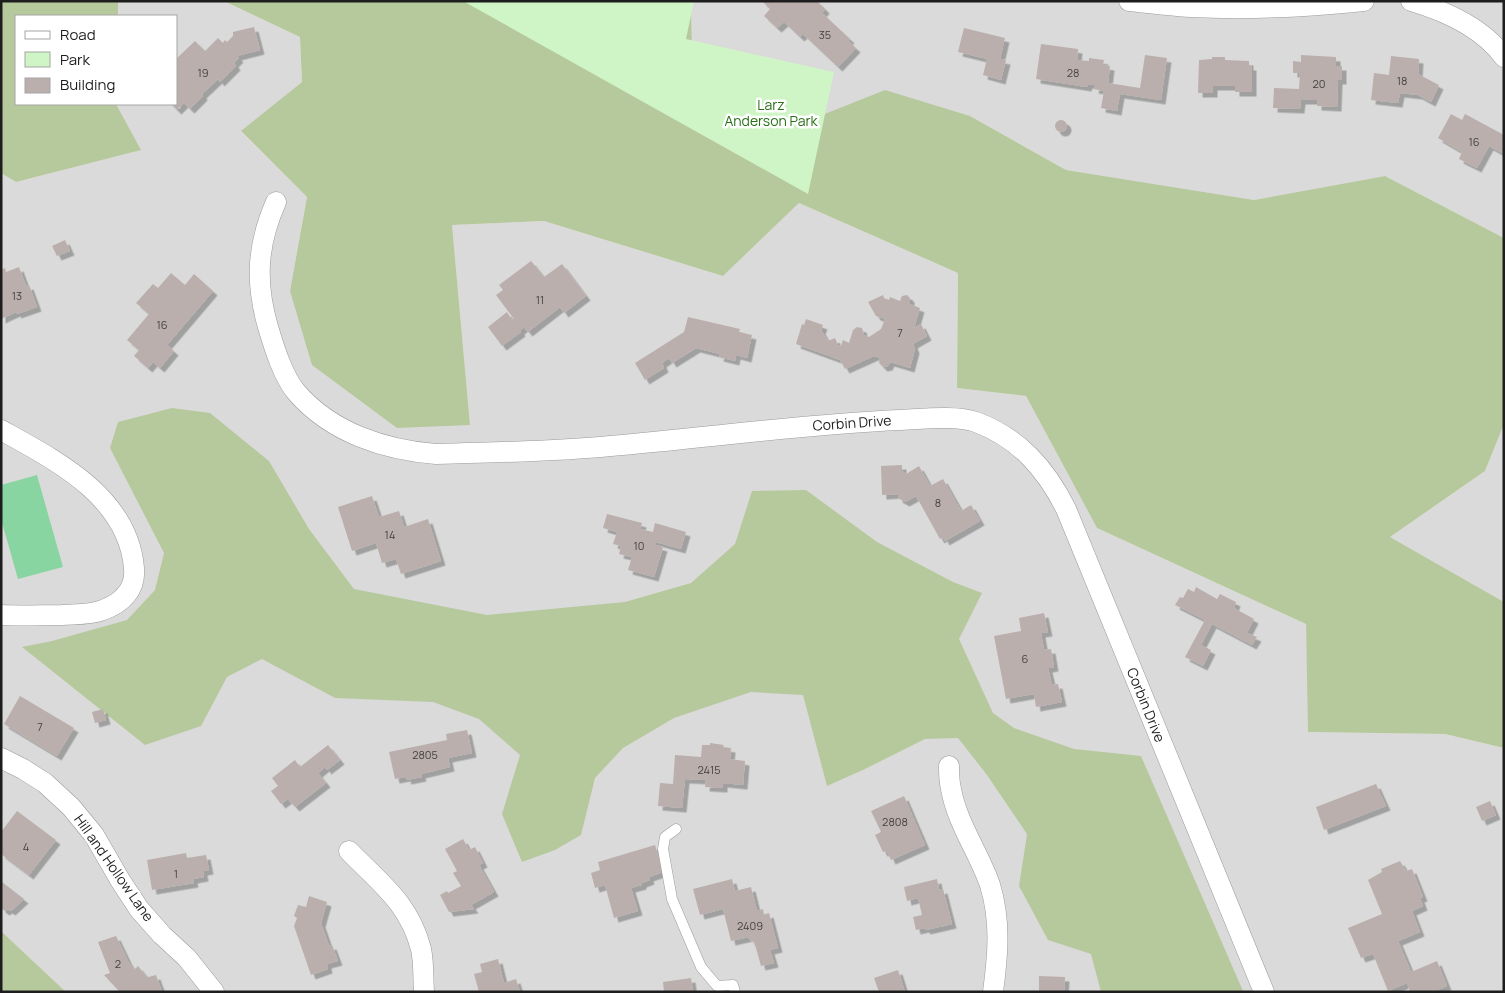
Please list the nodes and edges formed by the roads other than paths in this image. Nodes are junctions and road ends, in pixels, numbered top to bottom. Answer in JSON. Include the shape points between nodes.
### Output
{"nodes":[{"id":1,"x":1129,"y":1,"type":"edge"},
{"id":2,"x":1364,"y":1,"type":"edge"},
{"id":3,"x":1411,"y":1,"type":"edge"},
{"id":4,"x":1504,"y":57,"type":"edge"},
{"id":5,"x":276,"y":202,"type":"dead end"},
{"id":6,"x":1,"y":430,"type":"edge"},
{"id":7,"x":1,"y":615,"type":"edge"},
{"id":8,"x":1,"y":758,"type":"edge"},
{"id":9,"x":949,"y":766,"type":"dead end"},
{"id":10,"x":676,"y":829,"type":"dead end"},
{"id":11,"x":349,"y":852,"type":"dead end"},
{"id":12,"x":214,"y":992,"type":"edge"},
{"id":13,"x":424,"y":992,"type":"edge"},
{"id":14,"x":735,"y":992,"type":"edge"},
{"id":15,"x":993,"y":992,"type":"edge"},
{"id":16,"x":1264,"y":992,"type":"edge"}],
"edges":[{"from":1,"to":2,"type":"street","via":[[1229,8]]},
{"from":3,"to":4,"type":"street","via":[[1460,20],[1482,35]]},
{"from":5,"to":16,"type":"street","name":"Corbin Drive","via":[[267,223],[259,264],[264,314],[274,347],[296,392],[352,434],[384,447],[436,454],[608,447],[842,422],[945,419],[974,421],[1019,447],[1054,486],[1066,509]]},
{"from":6,"to":7,"type":"street","via":[[57,460],[102,498],[126,535],[135,574],[129,593],[102,611]]},
{"from":8,"to":12,"type":"street","name":"Hill and Hollow Lane","via":[[45,783],[71,807],[94,835],[139,909],[187,958]]},
{"from":9,"to":15,"type":"street","via":[[957,811],[990,884],[996,910],[999,936]]},
{"from":10,"to":14,"type":"lane","via":[[664,837],[663,849],[672,899],[701,968],[717,986],[733,986]]},
{"from":11,"to":13,"type":"street","via":[[402,905],[421,951]]}]}
